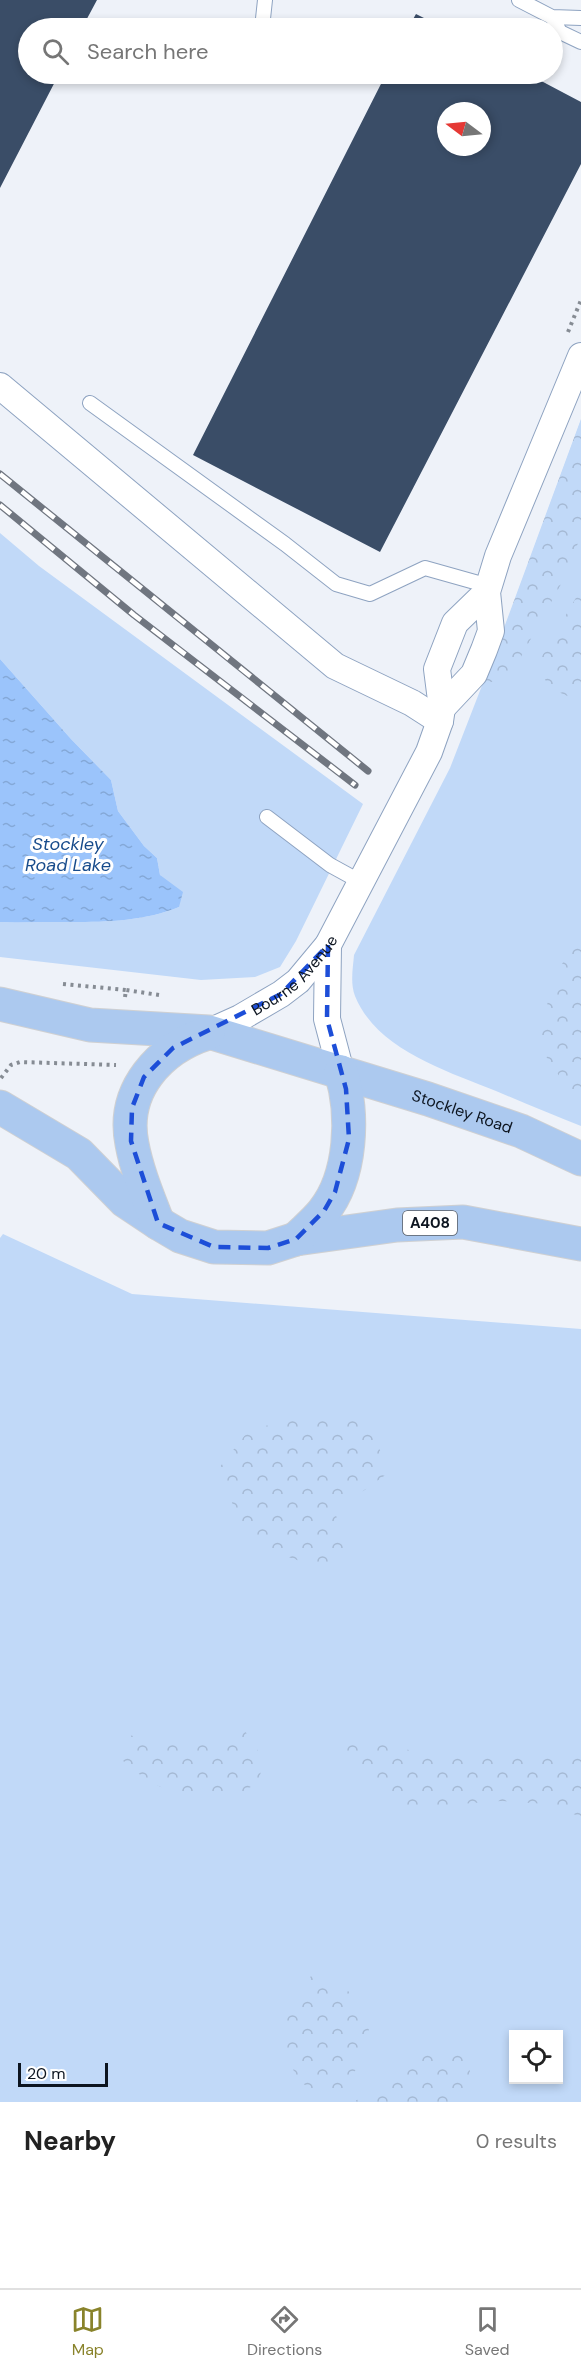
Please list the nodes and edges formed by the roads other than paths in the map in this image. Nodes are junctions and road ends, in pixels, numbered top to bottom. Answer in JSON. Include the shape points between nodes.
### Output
{"nodes":[{"id":1,"x":265,"y":0,"type":"edge"},
{"id":2,"x":519,"y":0,"type":"edge"},
{"id":3,"x":552,"y":17,"type":"joint"},
{"id":4,"x":263,"y":18,"type":"edge"},
{"id":5,"x":581,"y":18,"type":"edge"},
{"id":6,"x":563,"y":33,"type":"edge"},
{"id":7,"x":581,"y":42,"type":"edge"},
{"id":8,"x":581,"y":356,"type":"edge"},
{"id":9,"x":0,"y":386,"type":"edge"},
{"id":10,"x":90,"y":403,"type":"dead end"},
{"id":11,"x":488,"y":589,"type":"junction"},
{"id":12,"x":441,"y":715,"type":"junction"},
{"id":13,"x":267,"y":817,"type":"dead end"},
{"id":14,"x":361,"y":882,"type":"junction"},
{"id":15,"x":328,"y":945,"type":"junction"},
{"id":16,"x":0,"y":1004,"type":"edge"},
{"id":17,"x":209,"y":1032,"type":"junction"},
{"id":18,"x":341,"y":1072,"type":"junction"},
{"id":19,"x":0,"y":1107,"type":"edge"},
{"id":20,"x":581,"y":1159,"type":"edge"},
{"id":21,"x":158,"y":1223,"type":"junction"},
{"id":22,"x":296,"y":1239,"type":"junction"},
{"id":23,"x":581,"y":1244,"type":"edge"}],
"edges":[{"from":1,"to":4,"type":"lane"},
{"from":2,"to":3,"type":"lane"},
{"from":3,"to":5,"type":"lane"},
{"from":6,"to":7,"type":"lane"},
{"from":8,"to":11,"type":"street"},
{"from":9,"to":12,"type":"street","via":[[335,666]]},
{"from":10,"to":11,"type":"lane","via":[[336,584],[370,594],[425,568]]},
{"from":11,"to":12,"type":"street","via":[[491,631],[484,650],[474,674]]},
{"from":11,"to":12,"type":"street","via":[[455,623],[437,669]]},
{"from":12,"to":14,"type":"street","via":[[429,752]]},
{"from":13,"to":14,"type":"lane","via":[[330,865]]},
{"from":14,"to":15,"type":"street"},
{"from":15,"to":17,"type":"street","name":"Bourne Avenue","via":[[281,994]]},
{"from":15,"to":18,"type":"street","name":"Bourne Avenue","via":[[327,1019]]},
{"from":16,"to":17,"type":"main road","name":"Stockley Road","via":[[90,1024]]},
{"from":17,"to":18,"type":"main road","name":"Stockley Road"},
{"from":17,"to":21,"type":"main road","via":[[173,1048],[157,1063],[144,1077],[132,1108],[131,1142]]},
{"from":18,"to":20,"type":"main road","name":"Stockley Road","via":[[521,1131]]},
{"from":18,"to":22,"type":"main road","via":[[349,1139],[342,1173],[324,1211]]},
{"from":19,"to":21,"type":"main road","number":"A408","via":[[79,1154],[125,1201]]},
{"from":21,"to":22,"type":"main road","number":"A408","via":[[180,1236],[214,1247],[268,1248]]},
{"from":22,"to":23,"type":"main road","number":"A408","via":[[397,1225],[464,1222]]}]}
